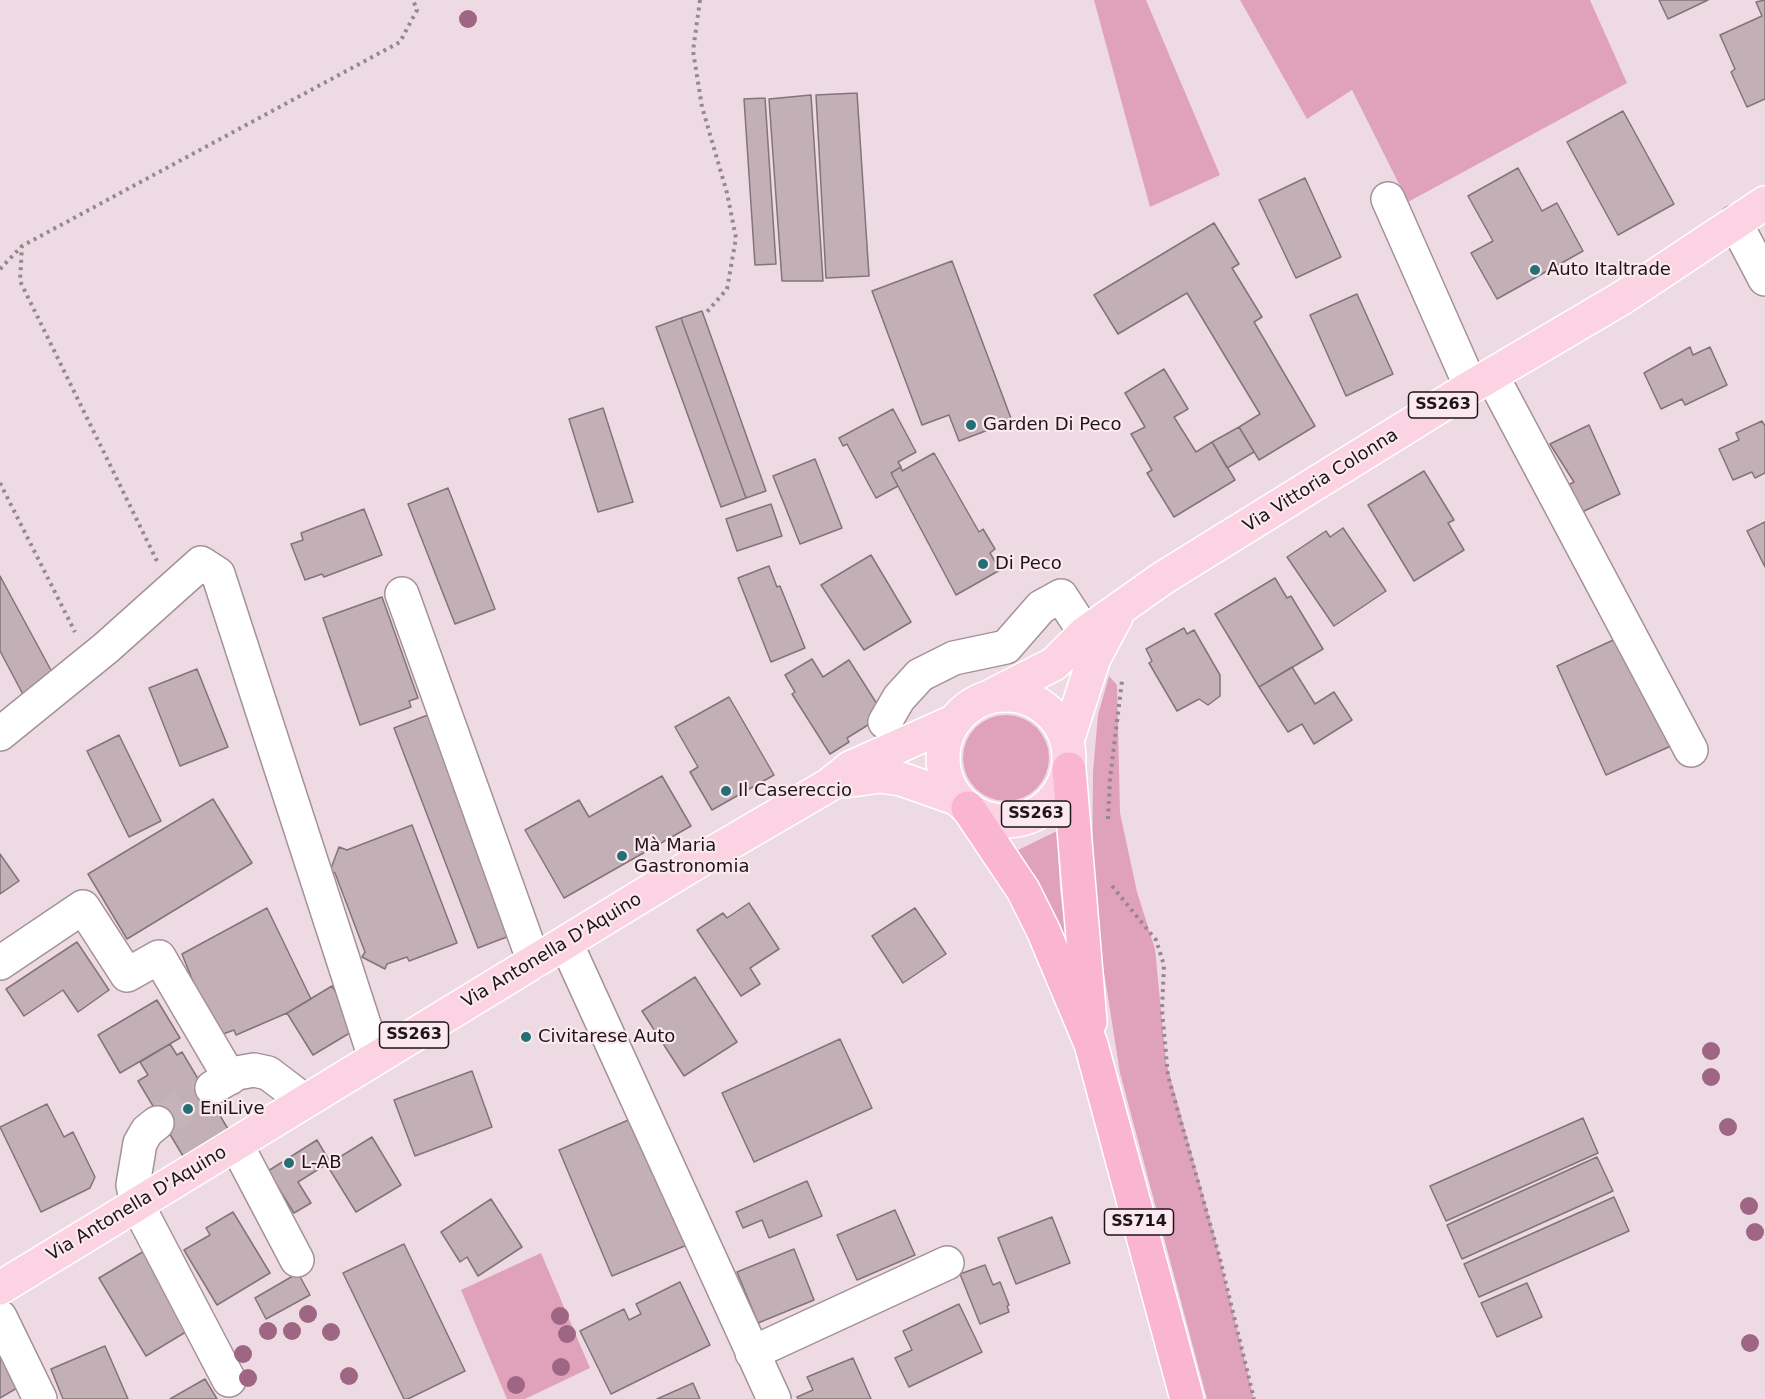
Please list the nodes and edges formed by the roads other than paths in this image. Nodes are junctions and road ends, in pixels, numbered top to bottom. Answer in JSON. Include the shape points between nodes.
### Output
{"nodes":[{"id":1,"x":1388,"y":199,"type":"dead end"},
{"id":2,"x":1765,"y":204,"type":"edge"},
{"id":3,"x":1736,"y":222,"type":"junction"},
{"id":4,"x":1765,"y":279,"type":"edge"},
{"id":5,"x":1482,"y":382,"type":"junction"},
{"id":6,"x":402,"y":594,"type":"dead end"},
{"id":7,"x":1122,"y":608,"type":"junction"},
{"id":8,"x":1085,"y":633,"type":"junction"},
{"id":9,"x":989,"y":697,"type":"junction"},
{"id":10,"x":955,"y":721,"type":"junction"},
{"id":11,"x":885,"y":722,"type":"dead end"},
{"id":12,"x":0,"y":734,"type":"edge"},
{"id":13,"x":1691,"y":750,"type":"dead end"},
{"id":14,"x":1068,"y":755,"type":"junction"},
{"id":15,"x":829,"y":785,"type":"junction"},
{"id":16,"x":963,"y":803,"type":"junction"},
{"id":17,"x":566,"y":943,"type":"junction"},
{"id":18,"x":534,"y":962,"type":"junction"},
{"id":19,"x":0,"y":963,"type":"edge"},
{"id":20,"x":1091,"y":1044,"type":"junction"},
{"id":21,"x":375,"y":1058,"type":"junction"},
{"id":22,"x":301,"y":1103,"type":"junction"},
{"id":23,"x":157,"y":1123,"type":"tunnel mouth"},
{"id":24,"x":236,"y":1144,"type":"junction"},
{"id":25,"x":136,"y":1204,"type":"junction"},
{"id":26,"x":297,"y":1260,"type":"dead end"},
{"id":27,"x":947,"y":1263,"type":"dead end"},
{"id":28,"x":0,"y":1288,"type":"edge"},
{"id":29,"x":0,"y":1317,"type":"edge"},
{"id":30,"x":752,"y":1353,"type":"junction"},
{"id":31,"x":229,"y":1380,"type":"dead end"},
{"id":32,"x":40,"y":1399,"type":"edge"},
{"id":33,"x":774,"y":1399,"type":"edge"},
{"id":34,"x":1187,"y":1399,"type":"edge"}],
"edges":[{"from":1,"to":5,"type":"street"},
{"from":2,"to":3,"type":"main road","name":"Via Vittoria Colonna","number":"SS263"},
{"from":3,"to":4,"type":"street"},
{"from":3,"to":5,"type":"main road","name":"Via Vittoria Colonna","number":"SS263","via":[[1622,298]]},
{"from":5,"to":7,"type":"main road","name":"Via Vittoria Colonna","number":"SS263","via":[[1163,578]]},
{"from":5,"to":13,"type":"street"},
{"from":6,"to":18,"type":"street"},
{"from":7,"to":8,"type":"main road","name":"Via Vittoria Colonna","number":"SS263"},
{"from":7,"to":14,"type":"main road","name":"Via Vittoria Colonna","number":"SS263","via":[[1094,658]]},
{"from":8,"to":9,"type":"main road","name":"Via Vittoria Colonna","number":"SS263","via":[[1054,664]]},
{"from":8,"to":11,"type":"street","via":[[1061,596],[1041,607],[1006,647],[954,658],[920,675],[899,698]]},
{"from":9,"to":10,"type":"main road","number":"SS263","via":[[964,710]]},
{"from":9,"to":14,"type":"main road","number":"SS263","via":[[1009,694],[1046,708],[1059,723]]},
{"from":10,"to":15,"type":"main road","name":"Via Antonella D'Aquino","number":"SS263","via":[[850,768]]},
{"from":10,"to":16,"type":"main road","number":"SS263","via":[[943,753],[944,771]]},
{"from":12,"to":21,"type":"street","via":[[106,648],[201,563],[218,574]]},
{"from":14,"to":16,"type":"main road","number":"SS263","via":[[1063,786],[1038,813],[1002,821],[984,817]]},
{"from":14,"to":20,"type":"highway","number":"SS714"},
{"from":15,"to":16,"type":"main road","name":"Via Antonella D'Aquino","number":"SS263","via":[[880,776],[901,779]]},
{"from":15,"to":17,"type":"main road","name":"Via Antonella D'Aquino","number":"SS263"},
{"from":16,"to":20,"type":"highway","number":"SS714","via":[[1023,890]]},
{"from":17,"to":18,"type":"main road","name":"Via Antonella D'Aquino","number":"SS263"},
{"from":17,"to":30,"type":"street"},
{"from":18,"to":21,"type":"main road","name":"Via Antonella D'Aquino","number":"SS263"},
{"from":19,"to":22,"type":"street","via":[[83,907],[127,975],[159,957],[221,1083],[237,1073],[268,1073]]},
{"from":20,"to":34,"type":"highway","number":"SS714"},
{"from":21,"to":22,"type":"main road","name":"Via Antonella D'Aquino","number":"SS263"},
{"from":22,"to":24,"type":"main road","name":"Via Antonella D'Aquino","number":"SS263"},
{"from":23,"to":25,"type":"street","via":[[140,1143],[133,1185]]},
{"from":24,"to":25,"type":"main road","name":"Via Antonella D'Aquino","number":"SS263"},
{"from":24,"to":26,"type":"street"},
{"from":25,"to":28,"type":"main road","name":"Via Antonella D'Aquino","number":"SS263"},
{"from":25,"to":31,"type":"street"},
{"from":27,"to":30,"type":"street"},
{"from":29,"to":32,"type":"street"},
{"from":30,"to":33,"type":"street"}]}
